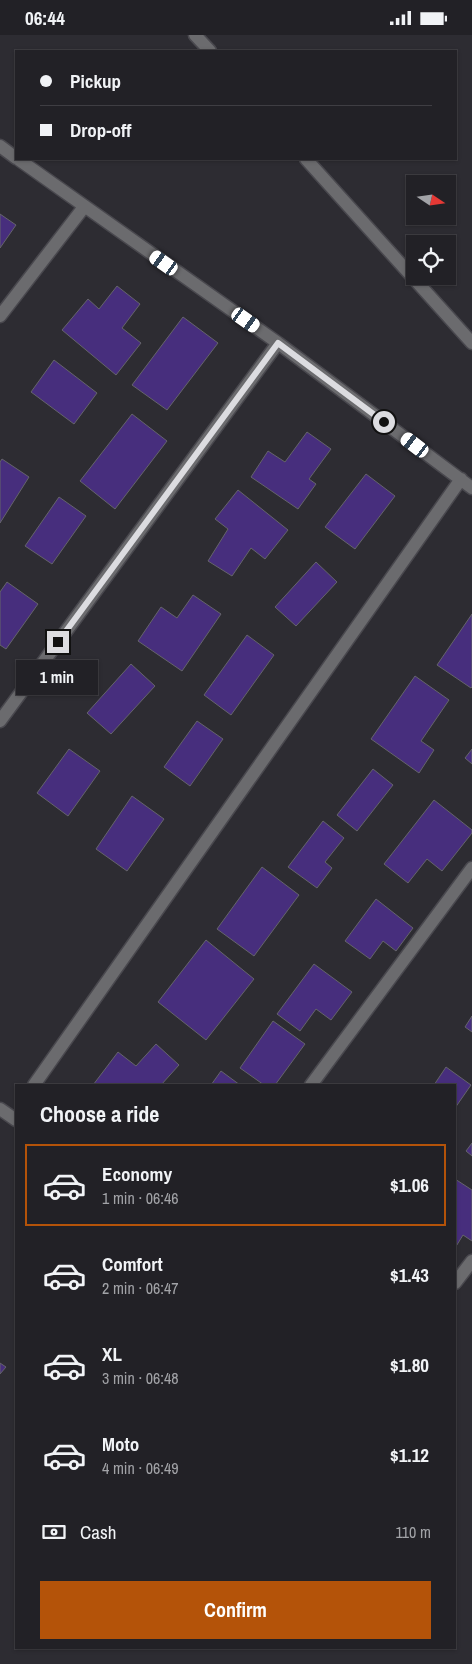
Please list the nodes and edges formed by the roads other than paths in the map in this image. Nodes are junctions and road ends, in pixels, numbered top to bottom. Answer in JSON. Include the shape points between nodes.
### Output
{"nodes":[{"id":1,"x":195,"y":35,"type":"edge"},
{"id":2,"x":209,"y":50,"type":"edge"},
{"id":3,"x":0,"y":146,"type":"edge"},
{"id":4,"x":15,"y":157,"type":"edge"},
{"id":5,"x":20,"y":160,"type":"edge"},
{"id":6,"x":307,"y":160,"type":"edge"},
{"id":7,"x":84,"y":207,"type":"junction"},
{"id":8,"x":0,"y":317,"type":"edge"},
{"id":9,"x":278,"y":343,"type":"junction"},
{"id":10,"x":472,"y":343,"type":"edge"},
{"id":11,"x":461,"y":479,"type":"junction"},
{"id":12,"x":472,"y":488,"type":"edge"},
{"id":13,"x":0,"y":721,"type":"edge"},
{"id":14,"x":472,"y":868,"type":"edge"},
{"id":15,"x":35,"y":1084,"type":"edge"},
{"id":16,"x":312,"y":1084,"type":"edge"},
{"id":17,"x":0,"y":1109,"type":"edge"},
{"id":18,"x":15,"y":1116,"type":"edge"},
{"id":19,"x":472,"y":1261,"type":"edge"},
{"id":20,"x":456,"y":1282,"type":"edge"}],
"edges":[{"from":1,"to":2,"type":"street"},
{"from":3,"to":4,"type":"street"},
{"from":5,"to":7,"type":"street"},
{"from":6,"to":10,"type":"street"},
{"from":7,"to":8,"type":"street"},
{"from":7,"to":9,"type":"street"},
{"from":9,"to":11,"type":"street"},
{"from":9,"to":13,"type":"street"},
{"from":11,"to":12,"type":"street"},
{"from":11,"to":15,"type":"street"},
{"from":14,"to":16,"type":"street"},
{"from":17,"to":18,"type":"street"},
{"from":19,"to":20,"type":"street"}]}
